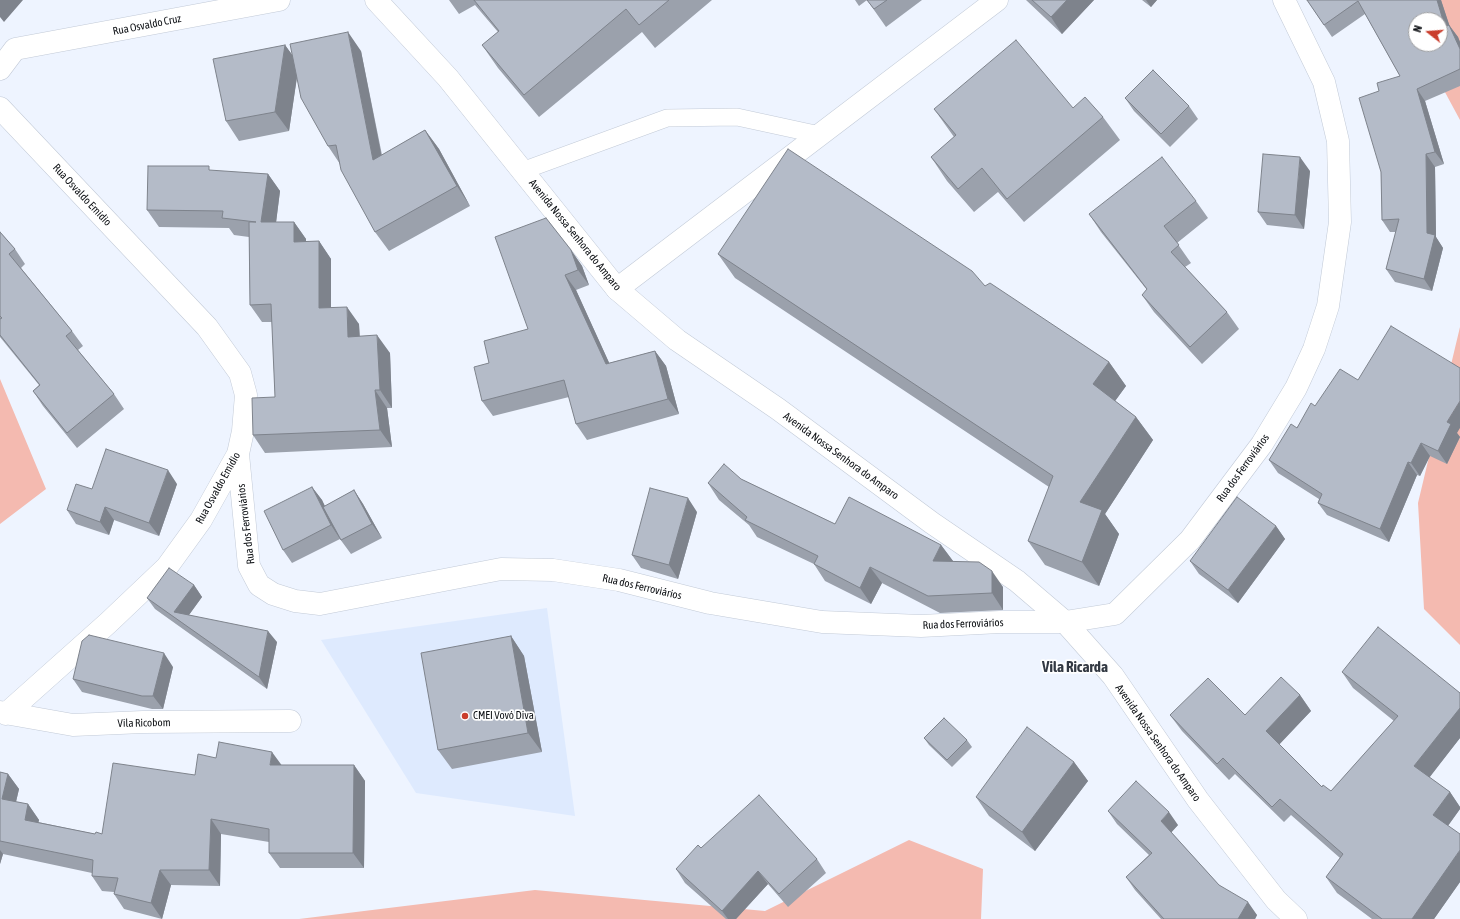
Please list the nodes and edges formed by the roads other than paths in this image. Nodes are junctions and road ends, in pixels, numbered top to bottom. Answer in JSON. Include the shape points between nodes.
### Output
{"nodes":[{"id":1,"x":279,"y":0,"type":"edge"},
{"id":2,"x":376,"y":0,"type":"edge"},
{"id":3,"x":997,"y":0,"type":"edge"},
{"id":4,"x":1284,"y":0,"type":"edge"},
{"id":5,"x":0,"y":69,"type":"edge"},
{"id":6,"x":0,"y":108,"type":"edge"},
{"id":7,"x":820,"y":136,"type":"junction"},
{"id":8,"x":522,"y":171,"type":"junction"},
{"id":9,"x":617,"y":289,"type":"junction"},
{"id":10,"x":238,"y":454,"type":"junction"},
{"id":11,"x":1065,"y":622,"type":"junction"},
{"id":12,"x":3,"y":713,"type":"edge"},
{"id":13,"x":290,"y":721,"type":"dead end"},
{"id":14,"x":1296,"y":919,"type":"edge"}],
"edges":[{"from":1,"to":5,"type":"street","name":"Rua Osvaldo Cruz","via":[[15,49]]},
{"from":2,"to":8,"type":"street","name":"Avenida Nossa Senhora do Amparo","via":[[448,78]]},
{"from":3,"to":7,"type":"street"},
{"from":4,"to":11,"type":"street","name":"Rua dos Ferroviários","via":[[1324,82],[1338,141],[1340,222],[1328,306],[1314,349],[1296,388],[1262,444],[1190,540],[1114,614]]},
{"from":6,"to":10,"type":"street","name":"Rua Osvaldo Emidio","via":[[206,327],[240,373],[246,395]]},
{"from":7,"to":8,"type":"lane","via":[[737,117],[667,118]]},
{"from":7,"to":9,"type":"street"},
{"from":8,"to":9,"type":"street","name":"Avenida Nossa Senhora do Amparo"},
{"from":9,"to":11,"type":"street","name":"Avenida Nossa Senhora do Amparo","via":[[677,340],[778,409],[932,523],[1017,581]]},
{"from":10,"to":11,"type":"street","name":"Rua dos Ferroviários","via":[[249,566],[259,585],[273,594],[295,601],[320,604],[501,569],[553,570],[618,580],[710,603],[822,622],[921,626]]},
{"from":10,"to":12,"type":"street","name":"Rua Osvaldo Emidio","via":[[201,520],[166,566],[108,622]]},
{"from":11,"to":14,"type":"street","name":"Avenida Nossa Senhora do Amparo","via":[[1113,676],[1198,800],[1276,900]]},
{"from":12,"to":13,"type":"street","name":"Vila Ricobom","via":[[73,725]]}]}
